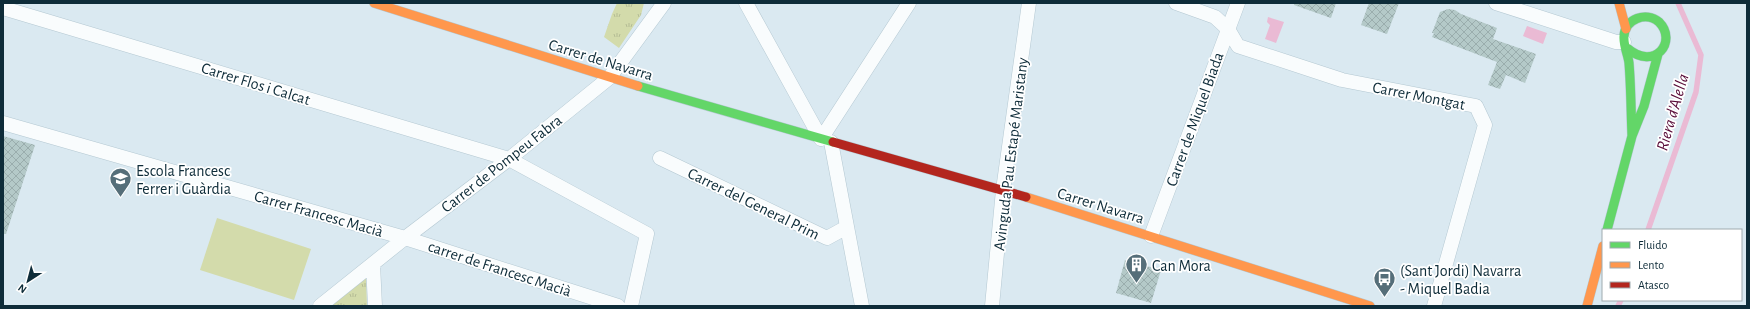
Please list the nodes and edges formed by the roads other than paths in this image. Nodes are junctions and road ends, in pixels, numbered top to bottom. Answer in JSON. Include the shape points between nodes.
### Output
{"nodes":[{"id":1,"x":374,"y":3,"type":"edge"},
{"id":2,"x":664,"y":3,"type":"edge"},
{"id":3,"x":746,"y":3,"type":"edge"},
{"id":4,"x":908,"y":3,"type":"edge"},
{"id":5,"x":1029,"y":3,"type":"edge"},
{"id":6,"x":1176,"y":3,"type":"edge"},
{"id":7,"x":1238,"y":3,"type":"edge"},
{"id":8,"x":1496,"y":3,"type":"edge"},
{"id":9,"x":1619,"y":3,"type":"edge"},
{"id":10,"x":390,"y":5,"type":"edge"},
{"id":11,"x":3,"y":8,"type":"edge"},
{"id":12,"x":1631,"y":8,"type":"dead end"},
{"id":13,"x":1636,"y":19,"type":"junction"},
{"id":14,"x":1228,"y":29,"type":"junction"},
{"id":15,"x":1626,"y":40,"type":"junction"},
{"id":16,"x":1658,"y":54,"type":"junction"},
{"id":17,"x":609,"y":78,"type":"junction"},
{"id":18,"x":3,"y":123,"type":"edge"},
{"id":19,"x":1632,"y":136,"type":"junction"},
{"id":20,"x":826,"y":141,"type":"junction"},
{"id":21,"x":660,"y":158,"type":"dead end"},
{"id":22,"x":509,"y":159,"type":"junction"},
{"id":23,"x":1003,"y":190,"type":"junction"},
{"id":24,"x":847,"y":227,"type":"junction"},
{"id":25,"x":1607,"y":229,"type":"edge"},
{"id":26,"x":1151,"y":236,"type":"junction"},
{"id":27,"x":405,"y":238,"type":"junction"},
{"id":28,"x":1602,"y":250,"type":"edge"},
{"id":29,"x":373,"y":264,"type":"junction"},
{"id":30,"x":320,"y":306,"type":"edge"},
{"id":31,"x":375,"y":306,"type":"edge"},
{"id":32,"x":618,"y":306,"type":"edge"},
{"id":33,"x":631,"y":306,"type":"edge"},
{"id":34,"x":862,"y":306,"type":"edge"},
{"id":35,"x":992,"y":306,"type":"edge"},
{"id":36,"x":1370,"y":306,"type":"edge"},
{"id":37,"x":1434,"y":306,"type":"edge"},
{"id":38,"x":1587,"y":306,"type":"edge"}],
"edges":[{"from":1,"to":10,"type":"street","name":"Carrer de Navarra"},
{"from":2,"to":17,"type":"street","name":"Carrer de Pompeu Fabra"},
{"from":3,"to":20,"type":"street"},
{"from":4,"to":20,"type":"street"},
{"from":5,"to":23,"type":"street","name":"Avinguda Pau Estapé Maristany"},
{"from":6,"to":14,"type":"street","name":"Carrer Montgat","via":[[1215,17]]},
{"from":7,"to":14,"type":"street","name":"Carrer de Miquel Biada"},
{"from":8,"to":15,"type":"street","via":[[1616,42]]},
{"from":9,"to":15,"type":"street"},
{"from":10,"to":17,"type":"street","name":"Carrer de Navarra"},
{"from":11,"to":22,"type":"street","name":"Carrer Flos i Calcat"},
{"from":12,"to":13,"type":"street"},
{"from":13,"to":15,"type":"street","via":[[1630,23]]},
{"from":13,"to":16,"type":"street","via":[[1649,17],[1657,20],[1662,26],[1665,41]]},
{"from":14,"to":26,"type":"street","name":"Carrer de Miquel Biada"},
{"from":14,"to":37,"type":"street","name":"Carrer Montgat","via":[[1238,46],[1342,80],[1476,106],[1485,125]]},
{"from":15,"to":16,"type":"street","via":[[1632,54],[1645,58]]},
{"from":15,"to":19,"type":"street"},
{"from":16,"to":19,"type":"street","via":[[1654,76]]},
{"from":17,"to":20,"type":"street","name":"Carrer de Navarra"},
{"from":17,"to":22,"type":"street","name":"Carrer de Pompeu Fabra"},
{"from":18,"to":27,"type":"street","name":"Carrer Francesc Macià"},
{"from":19,"to":25,"type":"street"},
{"from":20,"to":23,"type":"street","name":"Carrer Navarra"},
{"from":20,"to":24,"type":"street"},
{"from":21,"to":24,"type":"street","name":"Carrer del General Prim","via":[[827,238]]},
{"from":22,"to":27,"type":"street","name":"Carrer de Pompeu Fabra"},
{"from":22,"to":33,"type":"street","name":"Carrer Flos i Calcat","via":[[647,234]]},
{"from":23,"to":26,"type":"street","name":"Carrer Navarra"},
{"from":23,"to":35,"type":"street","name":"Avinguda Pau Estapé Maristany"},
{"from":24,"to":34,"type":"street"},
{"from":26,"to":36,"type":"street","name":"Carrer Navarra"},
{"from":27,"to":29,"type":"street","name":"Carrer de Pompeu Fabra"},
{"from":27,"to":32,"type":"street","name":"carrer de Francesc Macià"},
{"from":28,"to":38,"type":"street"},
{"from":29,"to":30,"type":"street","name":"Carrer de Pompeu Fabra"},
{"from":29,"to":31,"type":"street"}]}
